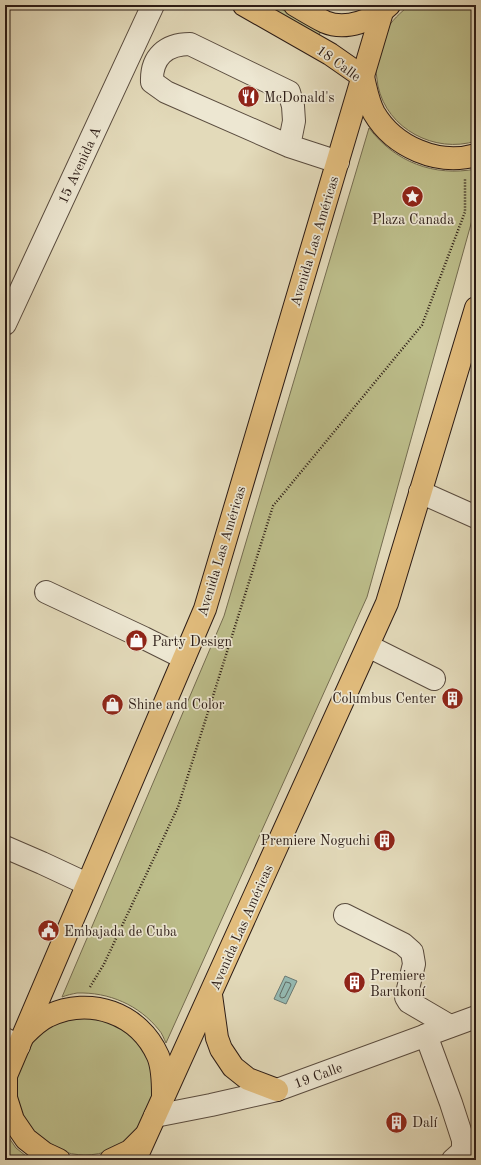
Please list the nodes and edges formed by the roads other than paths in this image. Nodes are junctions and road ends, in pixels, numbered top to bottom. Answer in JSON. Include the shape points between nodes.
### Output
{"nodes":[{"id":1,"x":153,"y":5,"type":"edge"},
{"id":2,"x":244,"y":5,"type":"edge"},
{"id":3,"x":295,"y":5,"type":"edge"},
{"id":4,"x":385,"y":8,"type":"edge"},
{"id":5,"x":128,"y":59,"type":"junction"},
{"id":6,"x":152,"y":72,"type":"junction"},
{"id":7,"x":363,"y":77,"type":"junction"},
{"id":8,"x":289,"y":146,"type":"junction"},
{"id":9,"x":470,"y":156,"type":"edge"},
{"id":10,"x":338,"y":162,"type":"junction"},
{"id":11,"x":476,"y":308,"type":"edge"},
{"id":12,"x":5,"y":324,"type":"edge"},
{"id":13,"x":420,"y":492,"type":"junction"},
{"id":14,"x":476,"y":517,"type":"edge"},
{"id":15,"x":46,"y":592,"type":"dead end"},
{"id":16,"x":368,"y":646,"type":"junction"},
{"id":17,"x":184,"y":658,"type":"junction"},
{"id":18,"x":434,"y":678,"type":"dead end"},
{"id":19,"x":5,"y":847,"type":"edge"},
{"id":20,"x":87,"y":884,"type":"junction"},
{"id":21,"x":345,"y":915,"type":"dead end"},
{"id":22,"x":210,"y":995,"type":"junction"},
{"id":23,"x":476,"y":1017,"type":"edge"},
{"id":24,"x":450,"y":1026,"type":"junction"},
{"id":25,"x":426,"y":1035,"type":"junction"},
{"id":26,"x":15,"y":1040,"type":"edge"},
{"id":27,"x":6,"y":1076,"type":"edge"},
{"id":28,"x":277,"y":1090,"type":"junction"},
{"id":29,"x":163,"y":1096,"type":"junction"},
{"id":30,"x":155,"y":1116,"type":"junction"},
{"id":31,"x":146,"y":1136,"type":"junction"},
{"id":32,"x":59,"y":1160,"type":"edge"},
{"id":33,"x":111,"y":1160,"type":"edge"},
{"id":34,"x":135,"y":1160,"type":"edge"},
{"id":35,"x":453,"y":1160,"type":"edge"}],
"edges":[{"from":1,"to":5,"type":"street","name":"15 Avenida A"},
{"from":2,"to":7,"type":"main road","name":"18 Calle","via":[[330,54]]},
{"from":3,"to":4,"type":"main road","name":"18 Calle","via":[[326,23],[340,25],[361,23]]},
{"from":4,"to":7,"type":"main road","name":"Avenida Las Américas"},
{"from":5,"to":6,"type":"street"},
{"from":5,"to":12,"type":"street","name":"15 Avenida A"},
{"from":6,"to":8,"type":"street","via":[[152,82],[166,92]]},
{"from":6,"to":8,"type":"street","via":[[161,53],[180,44],[190,44],[288,92],[293,106],[294,121]]},
{"from":7,"to":9,"type":"main road","name":"18 Calle","via":[[374,113],[385,128],[400,141],[434,156]]},
{"from":7,"to":10,"type":"main road","name":"Avenida Las Américas"},
{"from":8,"to":10,"type":"street"},
{"from":10,"to":17,"type":"main road","name":"Avenida Las Américas","via":[[205,609]]},
{"from":11,"to":13,"type":"main road","name":"Avenida Las Américas"},
{"from":13,"to":14,"type":"street"},
{"from":13,"to":16,"type":"main road","name":"Avenida Las Américas","via":[[387,603]]},
{"from":15,"to":17,"type":"street"},
{"from":16,"to":18,"type":"street"},
{"from":16,"to":22,"type":"main road","name":"Avenida Las Américas"},
{"from":17,"to":20,"type":"main road","name":"Avenida Las Américas"},
{"from":19,"to":20,"type":"street"},
{"from":20,"to":26,"type":"main road","name":"Avenida Las Américas"},
{"from":21,"to":24,"type":"street","via":[[403,944],[412,952],[414,964],[406,997],[409,1002]]},
{"from":22,"to":28,"type":"main road","via":[[217,1038],[233,1067],[248,1079]]},
{"from":22,"to":29,"type":"main road","name":"Avenida Las Américas"},
{"from":23,"to":24,"type":"street","name":"19 Calle"},
{"from":24,"to":25,"type":"street","name":"19 Calle"},
{"from":25,"to":28,"type":"street","name":"19 Calle"},
{"from":25,"to":35,"type":"street","via":[[463,1140],[463,1150]]},
{"from":26,"to":27,"type":"main road","name":"Avenida Las Américas"},
{"from":26,"to":29,"type":"main road","via":[[46,1017],[62,1010],[77,1007],[98,1008],[117,1014],[134,1024],[148,1039],[158,1056],[163,1076]]},
{"from":27,"to":32,"type":"main road","via":[[6,1098],[13,1120],[26,1139],[44,1153]]},
{"from":28,"to":30,"type":"street","name":"19 Calle"},
{"from":29,"to":30,"type":"main road","name":"Avenida Las Américas"},
{"from":30,"to":31,"type":"main road","name":"Avenida Las Américas"},
{"from":31,"to":33,"type":"main road","via":[[130,1151]]},
{"from":31,"to":34,"type":"main road","name":"Avenida Las Américas"}]}
